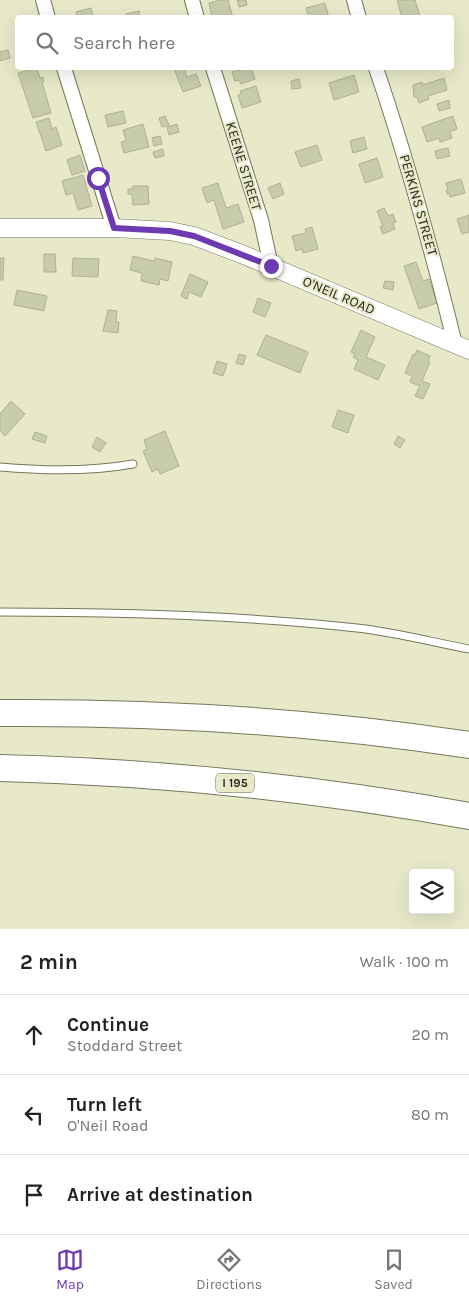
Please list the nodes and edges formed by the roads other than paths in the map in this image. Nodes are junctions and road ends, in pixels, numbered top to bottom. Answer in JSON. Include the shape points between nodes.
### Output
{"nodes":[{"id":1,"x":43,"y":0,"type":"edge"},
{"id":2,"x":192,"y":0,"type":"edge"},
{"id":3,"x":354,"y":0,"type":"edge"},
{"id":4,"x":47,"y":15,"type":"edge"},
{"id":5,"x":196,"y":15,"type":"edge"},
{"id":6,"x":358,"y":15,"type":"edge"},
{"id":7,"x":65,"y":70,"type":"edge"},
{"id":8,"x":214,"y":70,"type":"edge"},
{"id":9,"x":377,"y":70,"type":"edge"},
{"id":10,"x":0,"y":228,"type":"edge"},
{"id":11,"x":114,"y":228,"type":"junction"},
{"id":12,"x":271,"y":266,"type":"junction"},
{"id":13,"x":462,"y":347,"type":"edge"},
{"id":14,"x":132,"y":464,"type":"dead end"},
{"id":15,"x":0,"y":467,"type":"edge"},
{"id":16,"x":0,"y":612,"type":"edge"},
{"id":17,"x":469,"y":649,"type":"edge"},
{"id":18,"x":0,"y":713,"type":"edge"},
{"id":19,"x":469,"y":745,"type":"edge"},
{"id":20,"x":0,"y":768,"type":"edge"},
{"id":21,"x":469,"y":816,"type":"edge"}],
"edges":[{"from":1,"to":4,"type":"street"},
{"from":2,"to":5,"type":"street"},
{"from":3,"to":6,"type":"street"},
{"from":7,"to":11,"type":"street"},
{"from":8,"to":12,"type":"street","name":"KEENE STREET","via":[[261,220]]},
{"from":9,"to":13,"type":"street","name":"PERKINS STREET"},
{"from":10,"to":11,"type":"street","name":"O'NEIL ROAD"},
{"from":11,"to":12,"type":"street","name":"O'NEIL ROAD","via":[[170,231],[194,236]]},
{"from":12,"to":13,"type":"street","name":"O'NEIL ROAD"},
{"from":14,"to":15,"type":"lane","via":[[102,469]]},
{"from":16,"to":17,"type":"lane","via":[[291,622],[359,628]]},
{"from":18,"to":19,"type":"highway","via":[[235,719]]},
{"from":20,"to":21,"type":"highway","number":"I 195","via":[[132,773],[225,782],[337,795]]}]}
